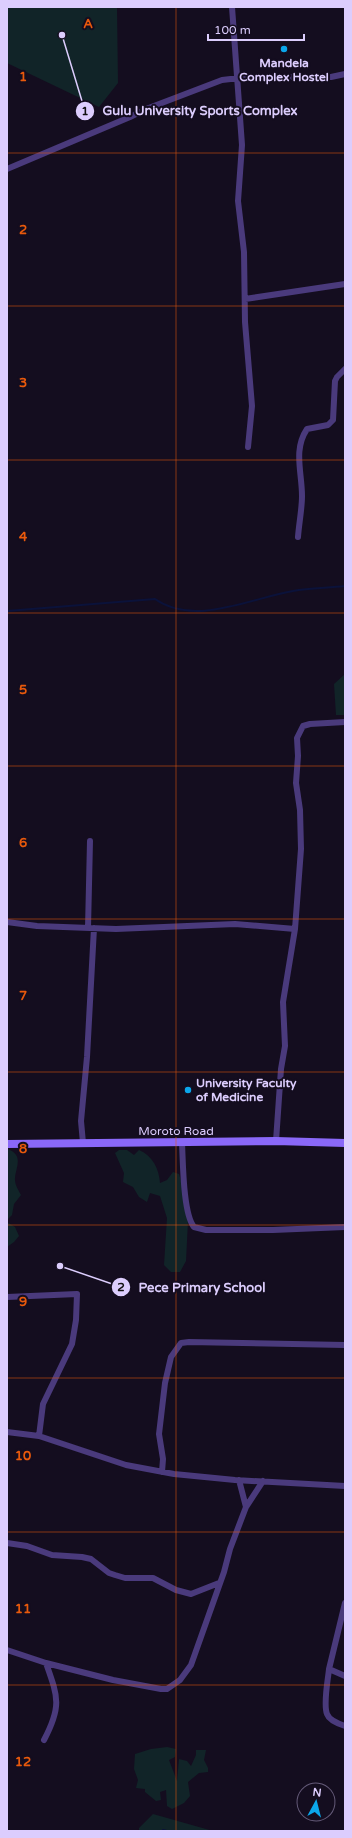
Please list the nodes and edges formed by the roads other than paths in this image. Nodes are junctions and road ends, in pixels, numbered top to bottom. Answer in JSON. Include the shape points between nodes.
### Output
{"nodes":[{"id":1,"x":232,"y":7,"type":"edge"},
{"id":2,"x":345,"y":74,"type":"edge"},
{"id":3,"x":236,"y":78,"type":"junction"},
{"id":4,"x":7,"y":169,"type":"edge"},
{"id":5,"x":345,"y":284,"type":"edge"},
{"id":6,"x":245,"y":299,"type":"junction"},
{"id":7,"x":345,"y":369,"type":"edge"},
{"id":8,"x":248,"y":447,"type":"dead end"},
{"id":9,"x":298,"y":537,"type":"dead end"},
{"id":10,"x":345,"y":722,"type":"edge"},
{"id":11,"x":90,"y":841,"type":"dead end"},
{"id":12,"x":7,"y":922,"type":"edge"},
{"id":13,"x":91,"y":928,"type":"junction"},
{"id":14,"x":295,"y":929,"type":"junction"},
{"id":15,"x":276,"y":1142,"type":"junction"},
{"id":16,"x":83,"y":1143,"type":"junction"},
{"id":17,"x":182,"y":1143,"type":"junction"},
{"id":18,"x":345,"y":1143,"type":"edge"},
{"id":19,"x":7,"y":1144,"type":"edge"},
{"id":20,"x":345,"y":1227,"type":"edge"},
{"id":21,"x":7,"y":1297,"type":"edge"},
{"id":22,"x":345,"y":1345,"type":"edge"},
{"id":23,"x":7,"y":1432,"type":"edge"},
{"id":24,"x":39,"y":1436,"type":"junction"},
{"id":25,"x":162,"y":1472,"type":"junction"},
{"id":26,"x":239,"y":1480,"type":"junction"},
{"id":27,"x":263,"y":1481,"type":"junction"},
{"id":28,"x":345,"y":1486,"type":"edge"},
{"id":29,"x":246,"y":1507,"type":"junction"},
{"id":30,"x":7,"y":1544,"type":"edge"},
{"id":31,"x":219,"y":1583,"type":"junction"},
{"id":32,"x":345,"y":1603,"type":"edge"},
{"id":33,"x":7,"y":1650,"type":"edge"},
{"id":34,"x":46,"y":1663,"type":"junction"},
{"id":35,"x":329,"y":1669,"type":"junction"},
{"id":36,"x":345,"y":1676,"type":"edge"},
{"id":37,"x":345,"y":1726,"type":"edge"},
{"id":38,"x":44,"y":1740,"type":"dead end"}],
"edges":[{"from":1,"to":3,"type":"street"},
{"from":2,"to":3,"type":"street","via":[[331,77]]},
{"from":3,"to":4,"type":"street","via":[[222,80],[154,106]]},
{"from":3,"to":6,"type":"street","via":[[242,145],[238,201],[244,252]]},
{"from":5,"to":6,"type":"street"},
{"from":6,"to":8,"type":"street","via":[[252,406]]},
{"from":7,"to":9,"type":"street","via":[[335,381],[333,420],[328,425],[307,429],[300,442],[302,498]]},
{"from":10,"to":14,"type":"street","via":[[310,724],[303,726],[297,735],[296,783],[302,844]]},
{"from":11,"to":13,"type":"street"},
{"from":12,"to":13,"type":"street"},
{"from":13,"to":14,"type":"street","via":[[235,924]]},
{"from":13,"to":16,"type":"street"},
{"from":14,"to":15,"type":"street","via":[[283,1002],[285,1046]]},
{"from":15,"to":17,"type":"main road","name":"Moroto Road"},
{"from":15,"to":18,"type":"main road","name":"Moroto Road"},
{"from":16,"to":17,"type":"main road","name":"Moroto Road"},
{"from":16,"to":19,"type":"main road","name":"Moroto Road"},
{"from":17,"to":20,"type":"street","via":[[183,1173],[190,1219],[194,1227],[206,1230]]},
{"from":21,"to":24,"type":"street","via":[[77,1294],[72,1344],[43,1404]]},
{"from":22,"to":25,"type":"street","via":[[181,1343],[171,1357],[165,1383],[159,1434],[163,1459]]},
{"from":23,"to":24,"type":"street"},
{"from":24,"to":25,"type":"street","via":[[126,1465]]},
{"from":25,"to":26,"type":"street"},
{"from":26,"to":27,"type":"street"},
{"from":26,"to":29,"type":"street"},
{"from":27,"to":28,"type":"street"},
{"from":27,"to":29,"type":"street"},
{"from":29,"to":31,"type":"street"},
{"from":30,"to":31,"type":"street","via":[[27,1546],[52,1555],[82,1557],[91,1560],[109,1573],[126,1578],[153,1578],[176,1590],[191,1594]]},
{"from":31,"to":34,"type":"street","via":[[191,1665],[180,1680],[167,1688],[114,1680]]},
{"from":32,"to":35,"type":"street"},
{"from":33,"to":34,"type":"street"},
{"from":34,"to":38,"type":"street","via":[[57,1704],[55,1716]]},
{"from":35,"to":36,"type":"street"},
{"from":35,"to":37,"type":"street","via":[[327,1714],[330,1719]]}]}
